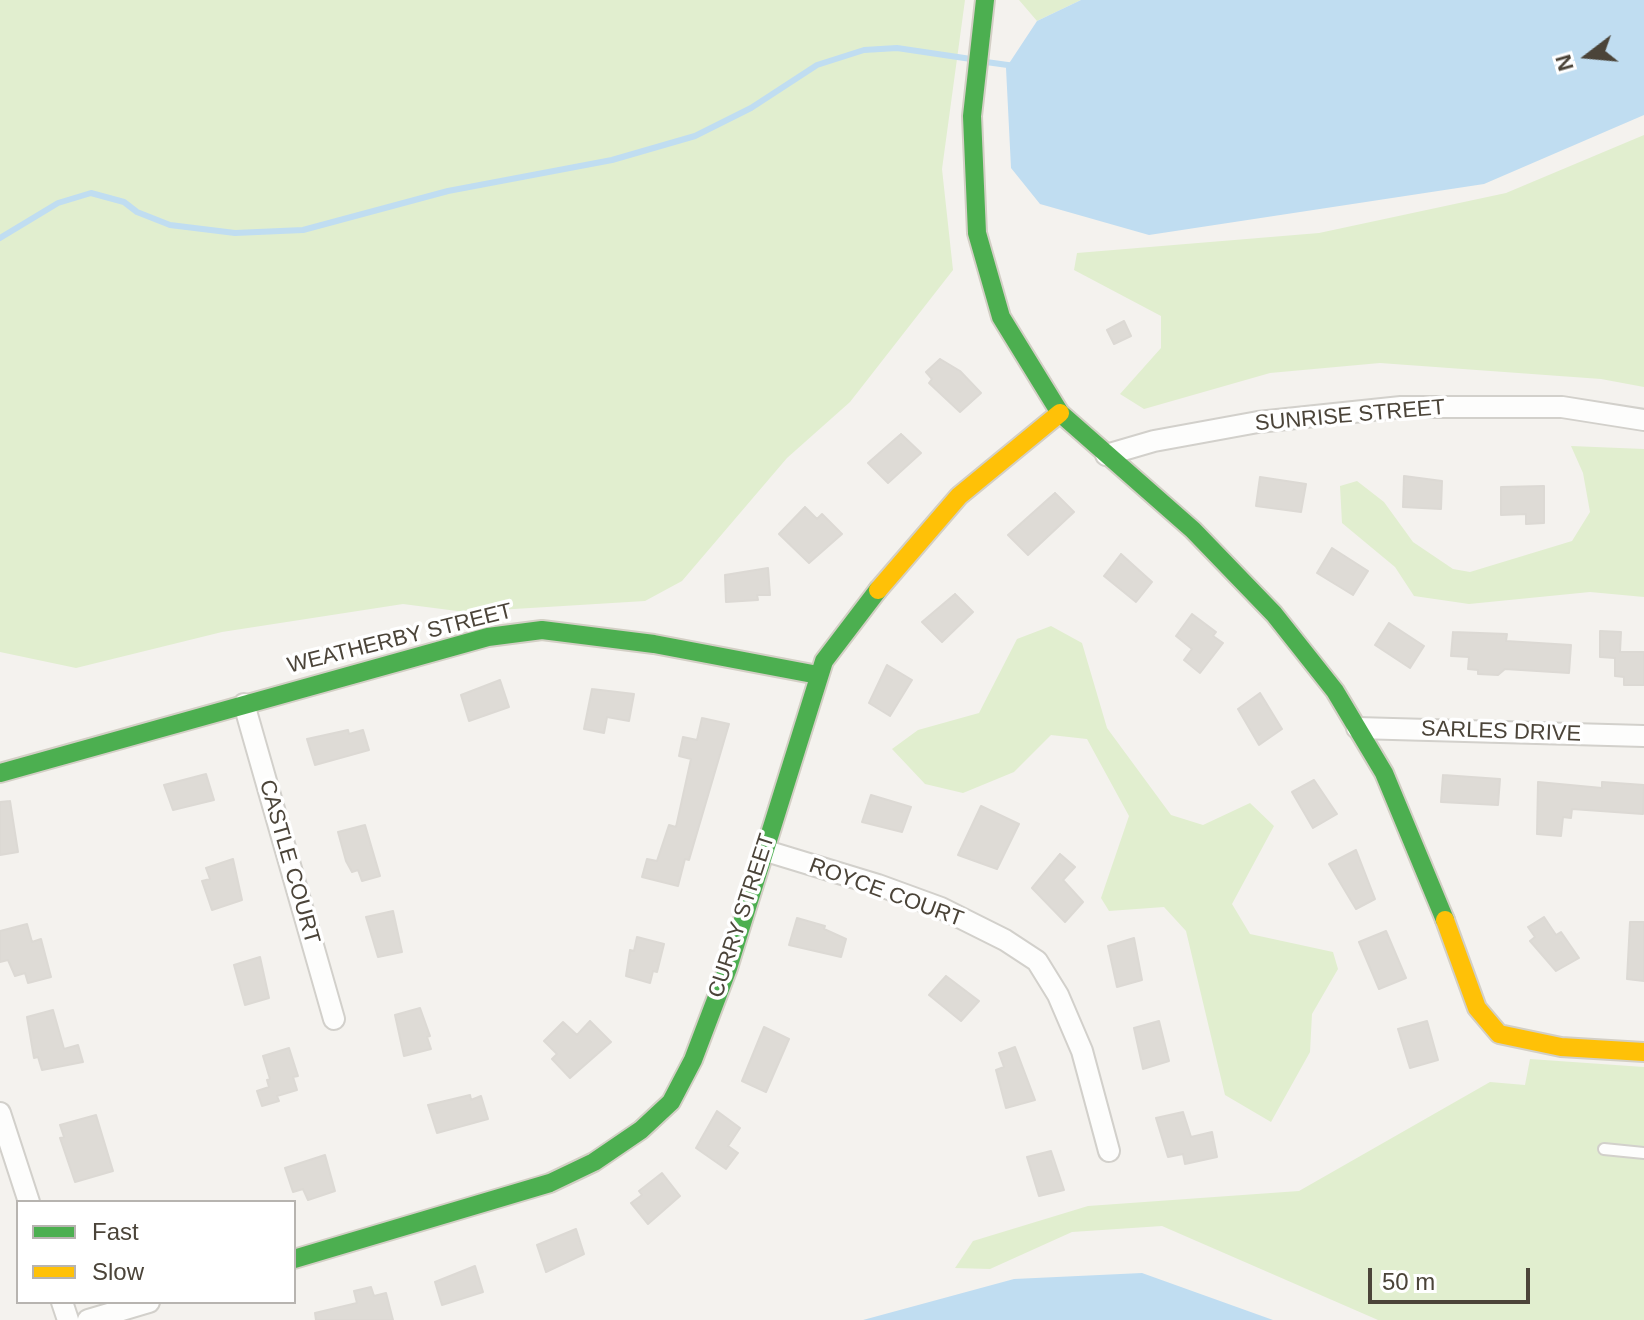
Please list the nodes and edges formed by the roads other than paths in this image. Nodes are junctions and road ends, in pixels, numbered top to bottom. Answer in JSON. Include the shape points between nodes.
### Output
{"nodes":[{"id":1,"x":985,"y":0,"type":"edge"},
{"id":2,"x":1060,"y":413,"type":"junction"},
{"id":3,"x":1644,"y":420,"type":"edge"},
{"id":4,"x":1106,"y":455,"type":"junction"},
{"id":5,"x":818,"y":675,"type":"junction"},
{"id":6,"x":244,"y":704,"type":"junction"},
{"id":7,"x":1357,"y":728,"type":"junction"},
{"id":8,"x":1644,"y":736,"type":"edge"},
{"id":9,"x":0,"y":773,"type":"edge"},
{"id":10,"x":763,"y":850,"type":"junction"},
{"id":11,"x":334,"y":1019,"type":"dead end"},
{"id":12,"x":1644,"y":1052,"type":"edge"},
{"id":13,"x":0,"y":1113,"type":"edge"},
{"id":14,"x":1604,"y":1149,"type":"dead end"},
{"id":15,"x":1109,"y":1151,"type":"dead end"},
{"id":16,"x":1644,"y":1153,"type":"edge"},
{"id":17,"x":28,"y":1200,"type":"edge"},
{"id":18,"x":296,"y":1258,"type":"edge"},
{"id":19,"x":142,"y":1304,"type":"edge"},
{"id":20,"x":88,"y":1320,"type":"edge"}],
"edges":[{"from":1,"to":2,"type":"street","via":[[972,116],[977,233],[1001,317]]},
{"from":2,"to":4,"type":"street"},
{"from":2,"to":5,"type":"street","name":"CURRY STREET","via":[[959,496],[860,611]]},
{"from":3,"to":4,"type":"street","name":"SUNRISE STREET","via":[[1562,407],[1401,407],[1258,422]]},
{"from":4,"to":7,"type":"street","via":[[1193,530],[1274,614]]},
{"from":5,"to":6,"type":"street","name":"WEATHERBY STREET","via":[[654,644],[542,630],[488,637]]},
{"from":5,"to":10,"type":"street","name":"CURRY STREET"},
{"from":6,"to":9,"type":"street","name":"WEATHERBY STREET"},
{"from":6,"to":11,"type":"street","name":"CASTLE COURT"},
{"from":7,"to":8,"type":"street","name":"SARLES DRIVE"},
{"from":7,"to":12,"type":"street","via":[[1384,773],[1426,868],[1477,1008],[1499,1034],[1561,1047]]},
{"from":10,"to":15,"type":"street","name":"ROYCE COURT","via":[[941,908],[1037,961],[1082,1051]]},
{"from":10,"to":18,"type":"street","name":"CURRY STREET","via":[[728,968],[693,1060],[671,1102],[641,1130],[550,1183]]},
{"from":13,"to":17,"type":"street"},
{"from":14,"to":16,"type":"lane"},
{"from":19,"to":20,"type":"street"}]}
